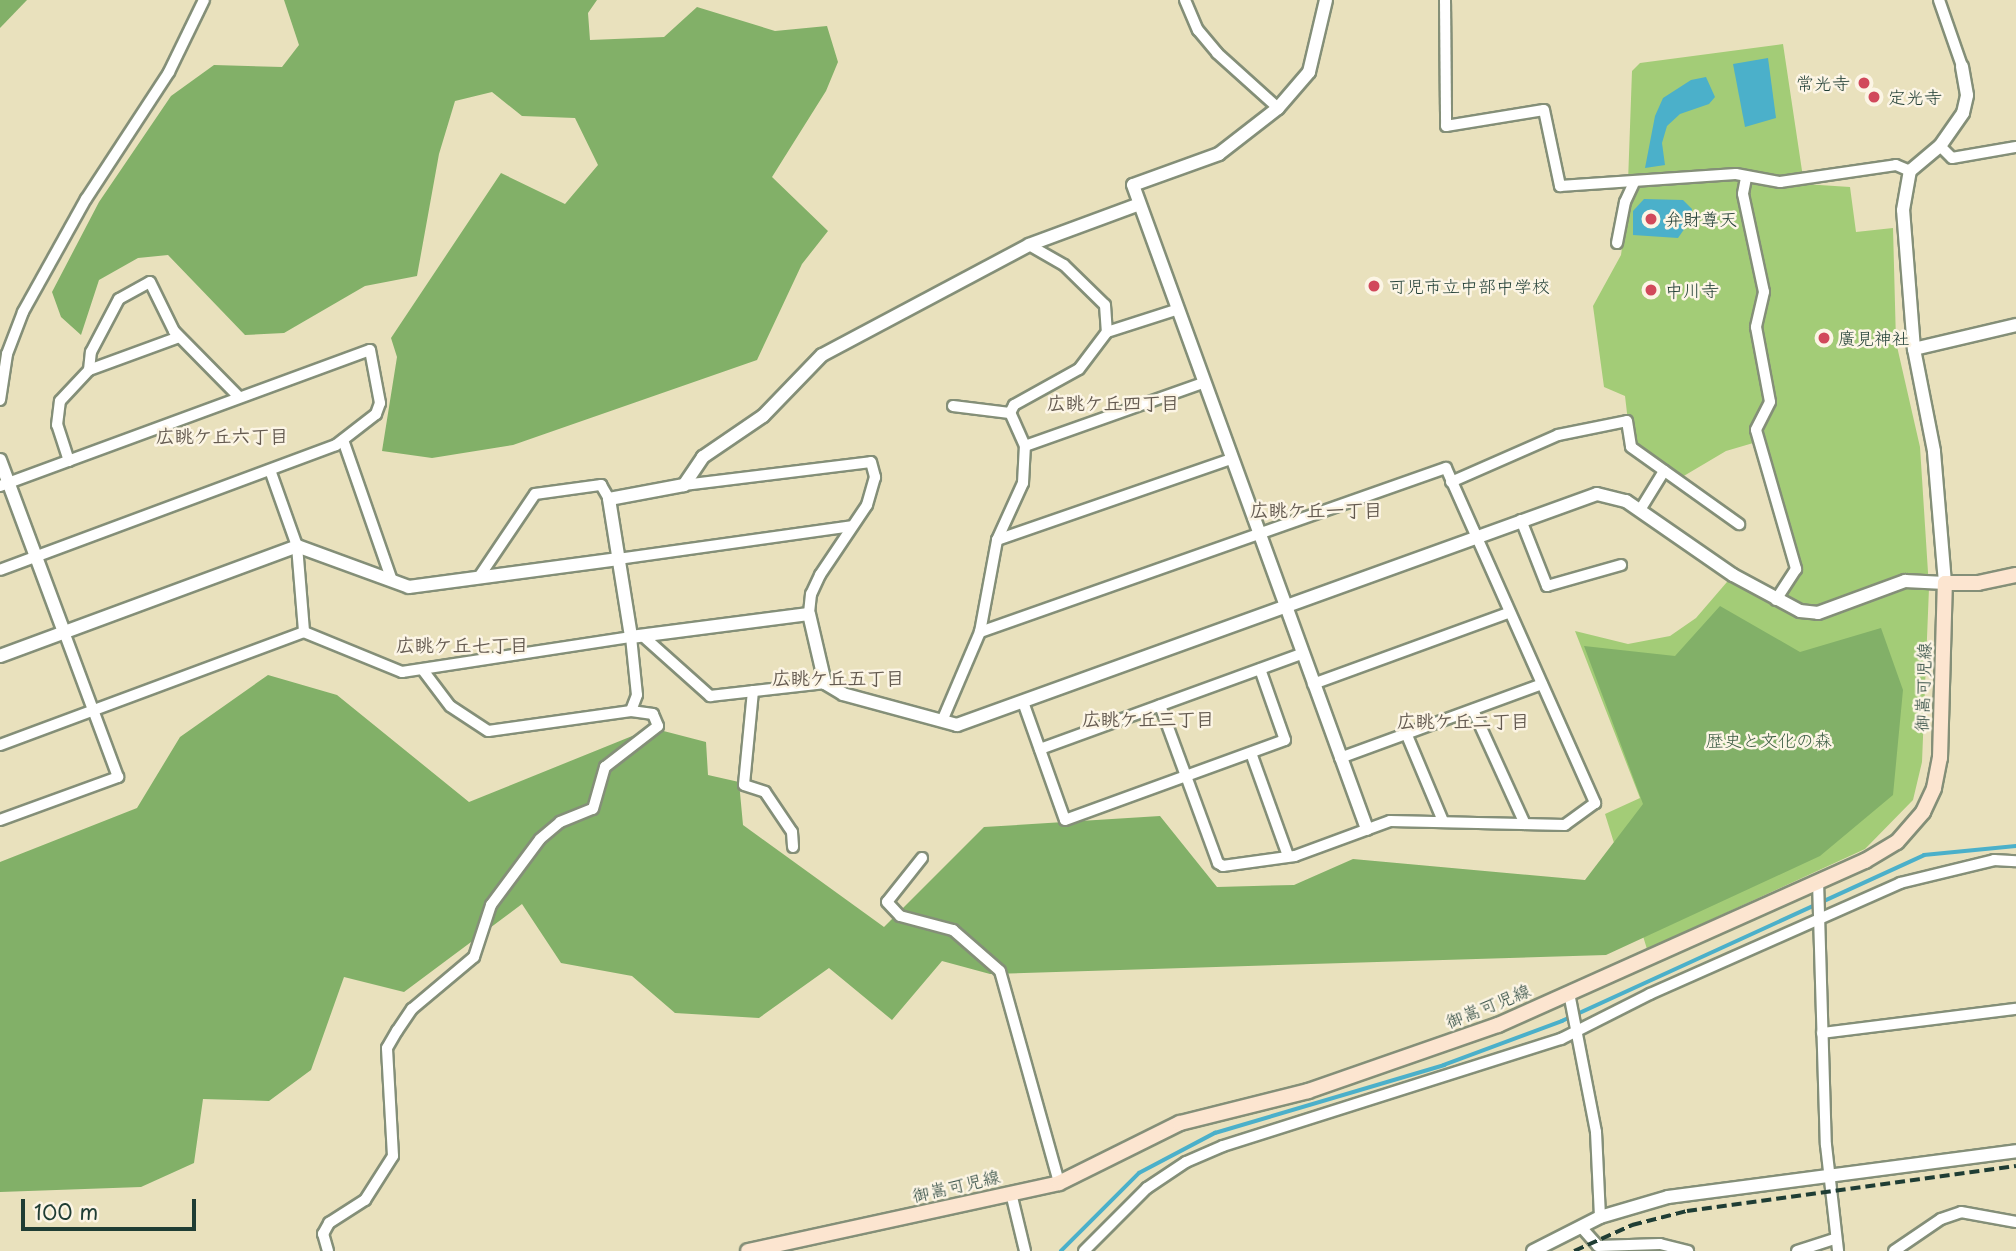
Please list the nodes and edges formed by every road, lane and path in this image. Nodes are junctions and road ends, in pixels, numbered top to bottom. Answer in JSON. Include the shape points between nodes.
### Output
{"nodes":[{"id":1,"x":204,"y":0,"type":"edge"},
{"id":2,"x":1185,"y":0,"type":"edge"},
{"id":3,"x":1326,"y":0,"type":"edge"},
{"id":4,"x":1445,"y":0,"type":"edge"},
{"id":5,"x":1939,"y":0,"type":"edge"},
{"id":6,"x":1962,"y":66,"type":"joint"},
{"id":7,"x":1278,"y":108,"type":"junction"},
{"id":8,"x":1940,"y":146,"type":"junction"},
{"id":9,"x":2016,"y":147,"type":"edge"},
{"id":10,"x":1910,"y":171,"type":"junction"},
{"id":11,"x":1746,"y":178,"type":"junction"},
{"id":12,"x":1634,"y":183,"type":"junction"},
{"id":13,"x":1137,"y":205,"type":"junction"},
{"id":14,"x":1617,"y":243,"type":"dead end"},
{"id":15,"x":1029,"y":245,"type":"junction"},
{"id":16,"x":1176,"y":310,"type":"junction"},
{"id":17,"x":2016,"y":325,"type":"edge"},
{"id":18,"x":1107,"y":332,"type":"junction"},
{"id":19,"x":179,"y":337,"type":"junction"},
{"id":20,"x":1914,"y":349,"type":"junction"},
{"id":21,"x":89,"y":370,"type":"junction"},
{"id":22,"x":1203,"y":383,"type":"junction"},
{"id":23,"x":239,"y":397,"type":"junction"},
{"id":24,"x":0,"y":400,"type":"edge"},
{"id":25,"x":953,"y":406,"type":"dead end"},
{"id":26,"x":1010,"y":413,"type":"junction"},
{"id":27,"x":343,"y":440,"type":"junction"},
{"id":28,"x":1025,"y":446,"type":"junction"},
{"id":29,"x":1231,"y":459,"type":"junction"},
{"id":30,"x":0,"y":460,"type":"edge"},
{"id":31,"x":69,"y":461,"type":"junction"},
{"id":32,"x":270,"y":470,"type":"junction"},
{"id":33,"x":1664,"y":471,"type":"junction"},
{"id":34,"x":1451,"y":482,"type":"junction"},
{"id":35,"x":4,"y":484,"type":"edge"},
{"id":36,"x":684,"y":485,"type":"junction"},
{"id":37,"x":610,"y":499,"type":"junction"},
{"id":38,"x":1640,"y":510,"type":"junction"},
{"id":39,"x":1521,"y":520,"type":"junction"},
{"id":40,"x":1739,"y":524,"type":"dead end"},
{"id":41,"x":852,"y":526,"type":"junction"},
{"id":42,"x":1258,"y":534,"type":"junction"},
{"id":43,"x":1475,"y":538,"type":"junction"},
{"id":44,"x":997,"y":540,"type":"junction"},
{"id":45,"x":298,"y":546,"type":"junction"},
{"id":46,"x":35,"y":556,"type":"junction"},
{"id":47,"x":618,"y":559,"type":"junction"},
{"id":48,"x":1621,"y":565,"type":"dead end"},
{"id":49,"x":0,"y":570,"type":"edge"},
{"id":50,"x":2016,"y":575,"type":"edge"},
{"id":51,"x":480,"y":577,"type":"junction"},
{"id":52,"x":391,"y":578,"type":"junction"},
{"id":53,"x":1945,"y":583,"type":"junction"},
{"id":54,"x":1776,"y":600,"type":"junction"},
{"id":55,"x":1285,"y":607,"type":"junction"},
{"id":56,"x":1508,"y":613,"type":"junction"},
{"id":57,"x":809,"y":614,"type":"junction"},
{"id":58,"x":64,"y":632,"type":"junction"},
{"id":59,"x":304,"y":632,"type":"junction"},
{"id":60,"x":980,"y":632,"type":"junction"},
{"id":61,"x":637,"y":637,"type":"junction"},
{"id":62,"x":1301,"y":654,"type":"junction"},
{"id":63,"x":0,"y":656,"type":"edge"},
{"id":64,"x":422,"y":669,"type":"junction"},
{"id":65,"x":1260,"y":669,"type":"junction"},
{"id":66,"x":825,"y":683,"type":"junction"},
{"id":67,"x":1313,"y":684,"type":"junction"},
{"id":68,"x":1542,"y":684,"type":"junction"},
{"id":69,"x":753,"y":691,"type":"junction"},
{"id":70,"x":1023,"y":702,"type":"junction"},
{"id":71,"x":1160,"y":705,"type":"junction"},
{"id":72,"x":93,"y":710,"type":"junction"},
{"id":73,"x":1473,"y":710,"type":"junction"},
{"id":74,"x":631,"y":711,"type":"junction"},
{"id":75,"x":942,"y":721,"type":"junction"},
{"id":76,"x":1406,"y":733,"type":"junction"},
{"id":77,"x":0,"y":745,"type":"edge"},
{"id":78,"x":1040,"y":749,"type":"junction"},
{"id":79,"x":1251,"y":753,"type":"junction"},
{"id":80,"x":1340,"y":758,"type":"junction"},
{"id":81,"x":1187,"y":775,"type":"junction"},
{"id":82,"x":0,"y":820,"type":"edge"},
{"id":83,"x":1443,"y":821,"type":"junction"},
{"id":84,"x":1525,"y":824,"type":"junction"},
{"id":85,"x":1367,"y":829,"type":"junction"},
{"id":86,"x":793,"y":847,"type":"dead end"},
{"id":87,"x":1288,"y":856,"type":"junction"},
{"id":88,"x":922,"y":858,"type":"dead end"},
{"id":89,"x":2016,"y":861,"type":"edge"},
{"id":90,"x":1818,"y":881,"type":"junction"},
{"id":91,"x":1820,"y":922,"type":"junction"},
{"id":92,"x":1571,"y":1000,"type":"junction"},
{"id":93,"x":2016,"y":1009,"type":"edge"},
{"id":94,"x":1577,"y":1027,"type":"junction"},
{"id":95,"x":1822,"y":1033,"type":"junction"},
{"id":96,"x":2016,"y":1151,"type":"edge"},
{"id":97,"x":1827,"y":1173,"type":"junction"},
{"id":98,"x":1059,"y":1183,"type":"junction"},
{"id":99,"x":1011,"y":1193,"type":"junction"},
{"id":100,"x":1600,"y":1217,"type":"junction"},
{"id":101,"x":2016,"y":1222,"type":"edge"},
{"id":102,"x":1581,"y":1227,"type":"junction"},
{"id":103,"x":1835,"y":1239,"type":"junction"},
{"id":104,"x":1607,"y":1249,"type":"edge"},
{"id":105,"x":328,"y":1251,"type":"edge"},
{"id":106,"x":748,"y":1251,"type":"edge"},
{"id":107,"x":1025,"y":1251,"type":"edge"},
{"id":108,"x":1084,"y":1251,"type":"edge"},
{"id":109,"x":1533,"y":1251,"type":"edge"},
{"id":110,"x":1688,"y":1251,"type":"edge"},
{"id":111,"x":1797,"y":1251,"type":"edge"},
{"id":112,"x":1838,"y":1251,"type":"edge"},
{"id":113,"x":1894,"y":1251,"type":"edge"}],
"edges":[{"from":1,"to":24,"type":"street","via":[[169,72],[86,199],[23,312],[7,354]]},
{"from":2,"to":7,"type":"street","via":[[1198,30],[1217,53]]},
{"from":3,"to":7,"type":"street","via":[[1309,72]]},
{"from":4,"to":12,"type":"street","via":[[1446,126],[1544,110],[1560,186],[1612,180]]},
{"from":5,"to":6,"type":"street"},
{"from":6,"to":8,"type":"street","via":[[1967,95],[1963,113]]},
{"from":7,"to":13,"type":"street","via":[[1219,154],[1133,185]]},
{"from":8,"to":9,"type":"street","via":[[1952,158]]},
{"from":8,"to":10,"type":"street"},
{"from":10,"to":11,"type":"street","via":[[1896,165],[1780,181]]},
{"from":10,"to":20,"type":"street","via":[[1903,210]]},
{"from":11,"to":12,"type":"street","via":[[1704,175]]},
{"from":11,"to":54,"type":"street","via":[[1743,194],[1764,292],[1756,327],[1770,402],[1756,430],[1796,569]]},
{"from":12,"to":14,"type":"street"},
{"from":13,"to":15,"type":"street"},
{"from":13,"to":16,"type":"street"},
{"from":15,"to":18,"type":"street","via":[[1064,265],[1105,305]]},
{"from":15,"to":36,"type":"street","via":[[822,355],[763,416],[703,457]]},
{"from":16,"to":18,"type":"street"},
{"from":16,"to":22,"type":"street"},
{"from":17,"to":20,"type":"street"},
{"from":18,"to":26,"type":"street","via":[[1079,369],[1014,405]]},
{"from":19,"to":21,"type":"street"},
{"from":19,"to":21,"type":"street","via":[[149,282],[119,299],[91,352]]},
{"from":19,"to":23,"type":"street"},
{"from":20,"to":53,"type":"street","via":[[1934,451]]},
{"from":21,"to":31,"type":"street","via":[[65,393],[56,413]]},
{"from":22,"to":28,"type":"street"},
{"from":22,"to":29,"type":"street"},
{"from":23,"to":27,"type":"street","via":[[370,350],[380,403],[376,414]]},
{"from":23,"to":31,"type":"street"},
{"from":25,"to":26,"type":"street"},
{"from":26,"to":28,"type":"street"},
{"from":27,"to":32,"type":"street"},
{"from":27,"to":52,"type":"street"},
{"from":28,"to":44,"type":"street","via":[[1021,491]]},
{"from":29,"to":42,"type":"street"},
{"from":29,"to":44,"type":"street"},
{"from":30,"to":35,"type":"street"},
{"from":31,"to":35,"type":"street"},
{"from":32,"to":45,"type":"street"},
{"from":32,"to":46,"type":"street"},
{"from":33,"to":34,"type":"street","via":[[1631,447],[1628,421],[1558,435]]},
{"from":33,"to":38,"type":"street"},
{"from":33,"to":40,"type":"street"},
{"from":34,"to":42,"type":"street","via":[[1446,468]]},
{"from":34,"to":43,"type":"street"},
{"from":35,"to":46,"type":"street"},
{"from":36,"to":37,"type":"street"},
{"from":36,"to":41,"type":"street","via":[[864,460],[874,467],[875,477],[867,505]]},
{"from":37,"to":47,"type":"street"},
{"from":37,"to":51,"type":"street","via":[[601,485],[535,494]]},
{"from":38,"to":39,"type":"street","via":[[1626,501],[1597,494]]},
{"from":38,"to":54,"type":"street"},
{"from":39,"to":43,"type":"street"},
{"from":39,"to":48,"type":"street","via":[[1547,586]]},
{"from":41,"to":47,"type":"street"},
{"from":41,"to":57,"type":"street","via":[[810,594]]},
{"from":42,"to":55,"type":"street"},
{"from":42,"to":60,"type":"street"},
{"from":43,"to":55,"type":"street"},
{"from":43,"to":56,"type":"street"},
{"from":44,"to":60,"type":"street"},
{"from":45,"to":52,"type":"street"},
{"from":45,"to":58,"type":"street"},
{"from":45,"to":59,"type":"street"},
{"from":46,"to":49,"type":"street"},
{"from":46,"to":58,"type":"street"},
{"from":47,"to":51,"type":"street"},
{"from":47,"to":61,"type":"street"},
{"from":50,"to":53,"type":"main road","via":[[1978,583]]},
{"from":51,"to":52,"type":"street","via":[[409,587]]},
{"from":53,"to":54,"type":"street","via":[[1905,581],[1818,612],[1800,611]]},
{"from":53,"to":90,"type":"main road","name":"御嵩可児線","via":[[1940,758],[1934,788],[1923,813],[1897,842]]},
{"from":55,"to":62,"type":"street"},
{"from":55,"to":70,"type":"street"},
{"from":56,"to":67,"type":"street"},
{"from":56,"to":68,"type":"street"},
{"from":57,"to":61,"type":"street"},
{"from":57,"to":66,"type":"street"},
{"from":58,"to":63,"type":"street"},
{"from":58,"to":72,"type":"street"},
{"from":59,"to":64,"type":"street","via":[[402,672]]},
{"from":59,"to":72,"type":"street"},
{"from":60,"to":75,"type":"street"},
{"from":61,"to":64,"type":"street"},
{"from":61,"to":69,"type":"street","via":[[706,695]]},
{"from":61,"to":74,"type":"street","via":[[638,695]]},
{"from":62,"to":65,"type":"street"},
{"from":62,"to":67,"type":"street"},
{"from":64,"to":74,"type":"street","via":[[450,706],[488,731]]},
{"from":65,"to":71,"type":"street"},
{"from":65,"to":79,"type":"street","via":[[1285,740]]},
{"from":66,"to":69,"type":"street"},
{"from":66,"to":75,"type":"street","via":[[843,694]]},
{"from":67,"to":80,"type":"street"},
{"from":68,"to":73,"type":"street"},
{"from":68,"to":84,"type":"street","via":[[1595,803],[1564,825]]},
{"from":69,"to":86,"type":"street","via":[[744,785],[765,792],[792,832]]},
{"from":70,"to":75,"type":"street","via":[[957,725]]},
{"from":70,"to":78,"type":"street"},
{"from":71,"to":78,"type":"street"},
{"from":71,"to":81,"type":"street"},
{"from":72,"to":77,"type":"street"},
{"from":72,"to":82,"type":"street","via":[[118,777]]},
{"from":73,"to":76,"type":"street"},
{"from":73,"to":84,"type":"street"},
{"from":74,"to":105,"type":"street","via":[[653,714],[658,726],[605,766],[593,809],[560,822],[540,839],[491,905],[474,957],[412,1009],[387,1048],[393,1156],[365,1200],[329,1223],[323,1234]]},
{"from":76,"to":80,"type":"street"},
{"from":76,"to":83,"type":"street"},
{"from":78,"to":81,"type":"street","via":[[1065,820]]},
{"from":79,"to":81,"type":"street"},
{"from":79,"to":87,"type":"street"},
{"from":80,"to":85,"type":"street"},
{"from":81,"to":87,"type":"street","via":[[1218,863]]},
{"from":83,"to":84,"type":"street"},
{"from":83,"to":85,"type":"street","via":[[1390,821]]},
{"from":85,"to":87,"type":"street"},
{"from":88,"to":98,"type":"street","via":[[887,902],[900,916],[953,930],[1000,971]]},
{"from":89,"to":91,"type":"street","via":[[1994,860],[1900,883]]},
{"from":90,"to":91,"type":"street"},
{"from":90,"to":92,"type":"main road","name":"御嵩可児線"},
{"from":91,"to":94,"type":"street"},
{"from":91,"to":95,"type":"street"},
{"from":92,"to":94,"type":"street"},
{"from":92,"to":98,"type":"main road","name":"御嵩可児線","via":[[1308,1091],[1180,1123]]},
{"from":93,"to":95,"type":"street"},
{"from":94,"to":100,"type":"street","via":[[1596,1132]]},
{"from":94,"to":108,"type":"street","via":[[1186,1162],[1147,1188]]},
{"from":95,"to":97,"type":"street"},
{"from":96,"to":97,"type":"street"},
{"from":97,"to":100,"type":"street","via":[[1699,1191]]},
{"from":97,"to":103,"type":"street"},
{"from":98,"to":99,"type":"main road","name":"御嵩可児線"},
{"from":99,"to":106,"type":"main road","name":"御嵩可児線"},
{"from":99,"to":107,"type":"street"},
{"from":100,"to":102,"type":"street"},
{"from":101,"to":113,"type":"street","via":[[1961,1212],[1941,1219]]},
{"from":102,"to":104,"type":"street","via":[[1598,1246]]},
{"from":102,"to":109,"type":"street"},
{"from":103,"to":111,"type":"street"},
{"from":103,"to":112,"type":"street"},
{"from":104,"to":110,"type":"street","via":[[1660,1244]]}]}
